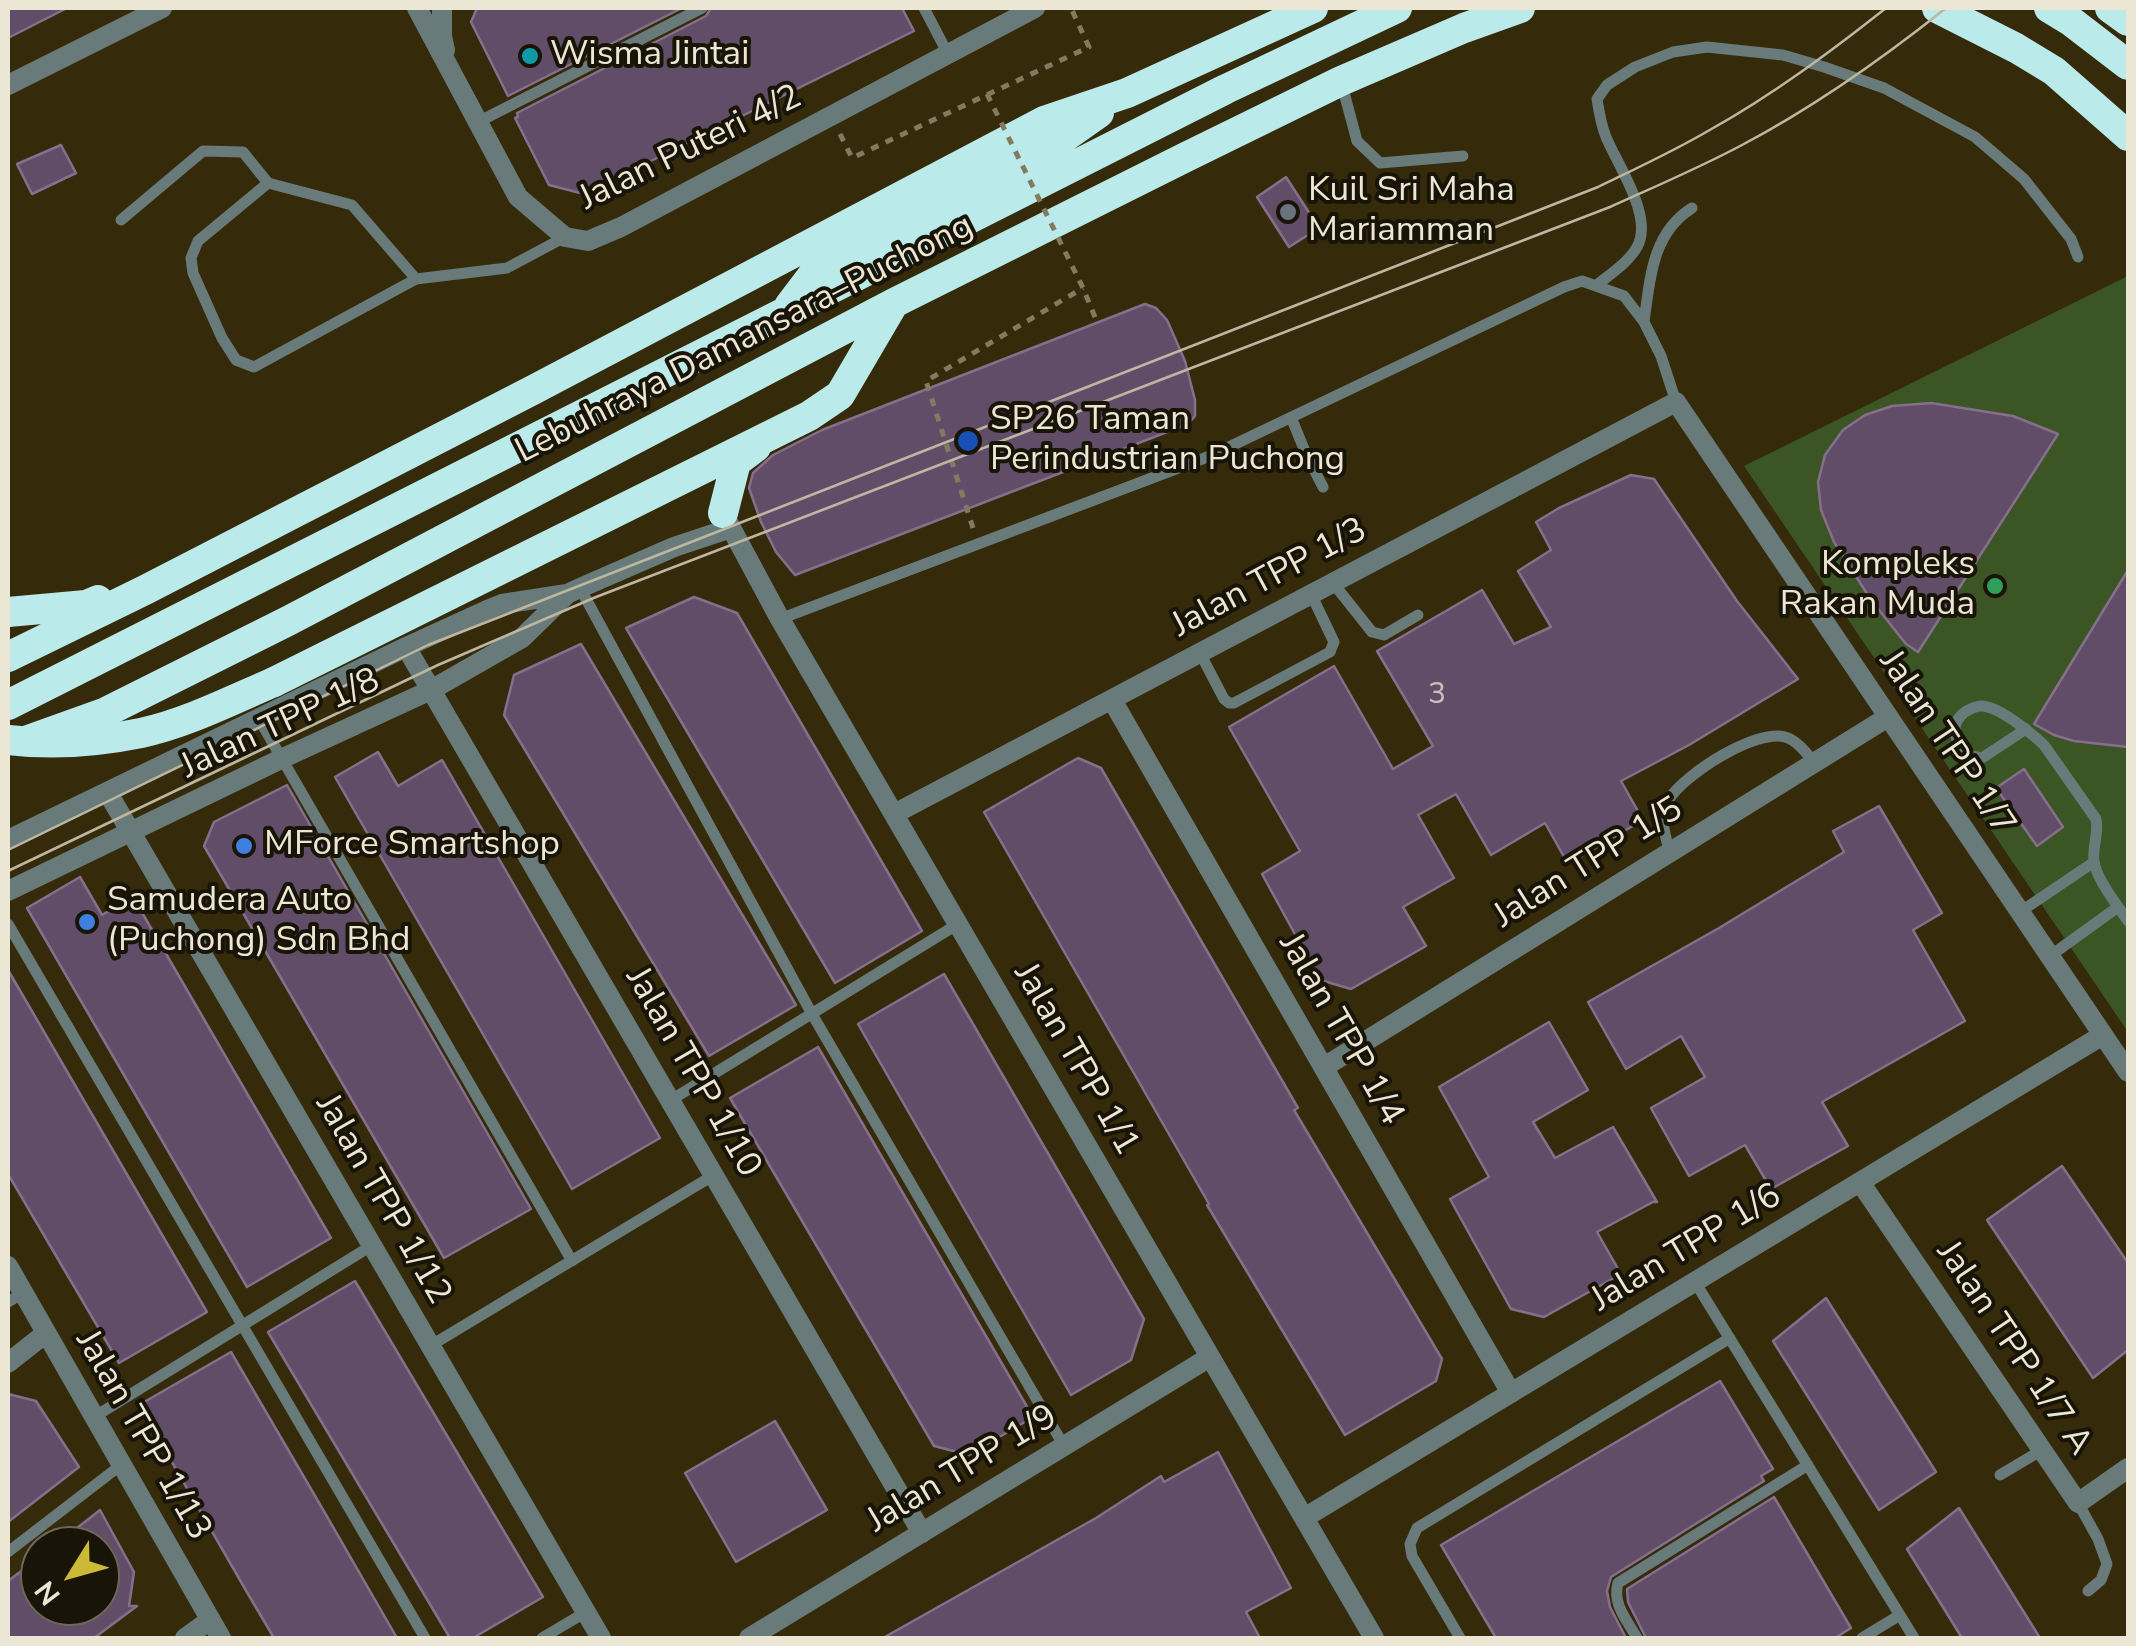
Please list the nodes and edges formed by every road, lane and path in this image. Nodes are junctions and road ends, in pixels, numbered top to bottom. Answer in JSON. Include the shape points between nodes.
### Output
{"nodes":[{"id":1,"x":162,"y":8,"type":"edge"},
{"id":2,"x":417,"y":8,"type":"edge"},
{"id":3,"x":442,"y":8,"type":"edge"},
{"id":4,"x":702,"y":8,"type":"edge"},
{"id":5,"x":924,"y":8,"type":"edge"},
{"id":6,"x":1035,"y":8,"type":"edge"},
{"id":7,"x":1071,"y":8,"type":"edge"},
{"id":8,"x":1313,"y":8,"type":"edge"},
{"id":9,"x":1397,"y":8,"type":"edge"},
{"id":10,"x":1520,"y":8,"type":"edge"},
{"id":11,"x":1937,"y":8,"type":"edge"},
{"id":12,"x":2049,"y":8,"type":"edge"},
{"id":13,"x":2110,"y":8,"type":"edge"},
{"id":14,"x":2128,"y":21,"type":"edge"},
{"id":15,"x":948,"y":54,"type":"junction"},
{"id":16,"x":2128,"y":64,"type":"edge"},
{"id":17,"x":449,"y":67,"type":"junction"},
{"id":18,"x":1341,"y":80,"type":"junction"},
{"id":19,"x":8,"y":85,"type":"edge"},
{"id":20,"x":1126,"y":93,"type":"junction"},
{"id":21,"x":987,"y":94,"type":"junction"},
{"id":22,"x":478,"y":122,"type":"junction"},
{"id":23,"x":2128,"y":136,"type":"edge"},
{"id":24,"x":1463,"y":156,"type":"dead end"},
{"id":25,"x":852,"y":158,"type":"dead end"},
{"id":26,"x":268,"y":183,"type":"junction"},
{"id":27,"x":1692,"y":208,"type":"dead end"},
{"id":28,"x":121,"y":220,"type":"dead end"},
{"id":29,"x":565,"y":237,"type":"junction"},
{"id":30,"x":2078,"y":257,"type":"dead end"},
{"id":31,"x":416,"y":279,"type":"junction"},
{"id":32,"x":1597,"y":285,"type":"junction"},
{"id":33,"x":1083,"y":288,"type":"junction"},
{"id":34,"x":894,"y":303,"type":"junction"},
{"id":35,"x":784,"y":313,"type":"junction"},
{"id":36,"x":1097,"y":322,"type":"dead end"},
{"id":37,"x":1644,"y":322,"type":"junction"},
{"id":38,"x":1676,"y":402,"type":"junction"},
{"id":39,"x":1291,"y":417,"type":"junction"},
{"id":40,"x":774,"y":434,"type":"junction"},
{"id":41,"x":1323,"y":487,"type":"dead end"},
{"id":42,"x":661,"y":490,"type":"junction"},
{"id":43,"x":727,"y":520,"type":"junction"},
{"id":44,"x":978,"y":544,"type":"junction"},
{"id":45,"x":1333,"y":583,"type":"junction"},
{"id":46,"x":146,"y":590,"type":"junction"},
{"id":47,"x":574,"y":591,"type":"junction"},
{"id":48,"x":1311,"y":594,"type":"junction"},
{"id":49,"x":8,"y":612,"type":"edge"},
{"id":50,"x":1418,"y":615,"type":"dead end"},
{"id":51,"x":780,"y":618,"type":"junction"},
{"id":52,"x":406,"y":646,"type":"junction"},
{"id":53,"x":1200,"y":653,"type":"junction"},
{"id":54,"x":8,"y":657,"type":"edge"},
{"id":55,"x":431,"y":690,"type":"junction"},
{"id":56,"x":1112,"y":700,"type":"junction"},
{"id":57,"x":8,"y":706,"type":"edge"},
{"id":58,"x":1888,"y":717,"type":"junction"},
{"id":59,"x":259,"y":719,"type":"junction"},
{"id":60,"x":2026,"y":729,"type":"junction"},
{"id":61,"x":8,"y":744,"type":"edge"},
{"id":62,"x":281,"y":758,"type":"junction"},
{"id":63,"x":1815,"y":762,"type":"junction"},
{"id":64,"x":108,"y":793,"type":"junction"},
{"id":65,"x":894,"y":814,"type":"junction"},
{"id":66,"x":130,"y":834,"type":"junction"},
{"id":67,"x":8,"y":840,"type":"edge"},
{"id":68,"x":1670,"y":852,"type":"junction"},
{"id":69,"x":2094,"y":862,"type":"junction"},
{"id":70,"x":8,"y":891,"type":"edge"},
{"id":71,"x":2118,"y":907,"type":"junction"},
{"id":72,"x":2020,"y":912,"type":"junction"},
{"id":73,"x":2128,"y":920,"type":"edge"},
{"id":74,"x":8,"y":924,"type":"edge"},
{"id":75,"x":958,"y":924,"type":"junction"},
{"id":76,"x":2050,"y":956,"type":"junction"},
{"id":77,"x":812,"y":1014,"type":"junction"},
{"id":78,"x":2103,"y":1034,"type":"junction"},
{"id":79,"x":1324,"y":1067,"type":"junction"},
{"id":80,"x":2128,"y":1072,"type":"edge"},
{"id":81,"x":670,"y":1100,"type":"junction"},
{"id":82,"x":714,"y":1175,"type":"junction"},
{"id":83,"x":1860,"y":1182,"type":"junction"},
{"id":84,"x":371,"y":1246,"type":"junction"},
{"id":85,"x":572,"y":1260,"type":"junction"},
{"id":86,"x":8,"y":1266,"type":"edge"},
{"id":87,"x":1695,"y":1282,"type":"junction"},
{"id":88,"x":15,"y":1297,"type":"edge"},
{"id":89,"x":242,"y":1326,"type":"junction"},
{"id":90,"x":46,"y":1333,"type":"junction"},
{"id":91,"x":1730,"y":1338,"type":"junction"},
{"id":92,"x":430,"y":1346,"type":"junction"},
{"id":93,"x":1210,"y":1357,"type":"junction"},
{"id":94,"x":8,"y":1362,"type":"edge"},
{"id":95,"x":1511,"y":1393,"type":"junction"},
{"id":96,"x":94,"y":1417,"type":"junction"},
{"id":97,"x":1064,"y":1446,"type":"junction"},
{"id":98,"x":2042,"y":1450,"type":"junction"},
{"id":99,"x":121,"y":1465,"type":"junction"},
{"id":100,"x":1808,"y":1465,"type":"junction"},
{"id":101,"x":2128,"y":1468,"type":"edge"},
{"id":102,"x":2000,"y":1475,"type":"dead end"},
{"id":103,"x":2078,"y":1502,"type":"junction"},
{"id":104,"x":1304,"y":1518,"type":"junction"},
{"id":105,"x":922,"y":1532,"type":"junction"},
{"id":106,"x":8,"y":1552,"type":"edge"},
{"id":107,"x":2088,"y":1590,"type":"dead end"},
{"id":108,"x":586,"y":1612,"type":"junction"},
{"id":109,"x":1900,"y":1615,"type":"junction"},
{"id":110,"x":215,"y":1629,"type":"edge"},
{"id":111,"x":185,"y":1638,"type":"edge"},
{"id":112,"x":425,"y":1638,"type":"edge"},
{"id":113,"x":542,"y":1638,"type":"edge"},
{"id":114,"x":601,"y":1638,"type":"edge"},
{"id":115,"x":749,"y":1638,"type":"edge"},
{"id":116,"x":1374,"y":1638,"type":"edge"},
{"id":117,"x":1460,"y":1638,"type":"edge"},
{"id":118,"x":1637,"y":1638,"type":"edge"},
{"id":119,"x":1862,"y":1638,"type":"edge"},
{"id":120,"x":1914,"y":1638,"type":"edge"}],
"edges":[{"from":1,"to":19,"type":"street"},
{"from":2,"to":17,"type":"street","name":"Jalan Puteri 4/2"},
{"from":3,"to":17,"type":"street"},
{"from":4,"to":22,"type":"lane"},
{"from":5,"to":15,"type":"lane"},
{"from":6,"to":15,"type":"street","name":"Jalan Puteri 4/2"},
{"from":7,"to":21,"type":"path","via":[[1089,47]]},
{"from":8,"to":20,"type":"highway"},
{"from":9,"to":35,"type":"highway","name":"Lebuhraya Damansara–Puchong"},
{"from":10,"to":18,"type":"highway","name":"Lebuhraya Damansara–Puchong"},
{"from":11,"to":23,"type":"highway","via":[[2054,71]]},
{"from":12,"to":16,"type":"highway"},
{"from":13,"to":14,"type":"highway"},
{"from":15,"to":29,"type":"street","name":"Jalan Puteri 4/2","via":[[621,227],[588,240]]},
{"from":17,"to":22,"type":"street","name":"Jalan Puteri 4/2"},
{"from":18,"to":24,"type":"lane","via":[[1357,141],[1380,162]]},
{"from":18,"to":34,"type":"highway","name":"Lebuhraya Damansara–Puchong"},
{"from":20,"to":35,"type":"highway","via":[[1055,144],[814,273]]},
{"from":20,"to":46,"type":"highway","via":[[1044,121]]},
{"from":21,"to":25,"type":"path"},
{"from":21,"to":33,"type":"path","bridge":true},
{"from":22,"to":29,"type":"street","name":"Jalan Puteri 4/2","via":[[518,197]]},
{"from":26,"to":28,"type":"lane","via":[[243,152],[203,151]]},
{"from":26,"to":31,"type":"lane","via":[[352,205]]},
{"from":26,"to":31,"type":"lane","via":[[198,241],[190,258],[236,360],[254,366]]},
{"from":27,"to":37,"type":"lane","via":[[1674,219],[1656,253]]},
{"from":29,"to":31,"type":"lane","via":[[507,268]]},
{"from":30,"to":32,"type":"lane","via":[[2024,179],[1975,138],[1884,88],[1783,55],[1707,47],[1634,67],[1596,99],[1642,218],[1639,246]]},
{"from":32,"to":37,"type":"lane","via":[[1624,296]]},
{"from":32,"to":39,"type":"lane","via":[[1564,286]]},
{"from":33,"to":36,"type":"path","bridge":true},
{"from":33,"to":44,"type":"path","via":[[926,382]]},
{"from":34,"to":40,"type":"highway","via":[[840,395]]},
{"from":34,"to":61,"type":"highway","name":"Lebuhraya Damansara–Puchong","via":[[106,712]]},
{"from":35,"to":57,"type":"highway","name":"Lebuhraya Damansara–Puchong"},
{"from":37,"to":38,"type":"lane"},
{"from":38,"to":45,"type":"street","name":"Jalan TPP 1/3"},
{"from":38,"to":58,"type":"street","name":"Jalan TPP 1/7"},
{"from":39,"to":41,"type":"lane"},
{"from":39,"to":44,"type":"lane","via":[[1210,456]]},
{"from":40,"to":42,"type":"highway"},
{"from":40,"to":43,"type":"highway","via":[[736,462]]},
{"from":42,"to":43,"type":"highway","via":[[690,490]]},
{"from":42,"to":61,"type":"highway","bridge":true,"via":[[239,697],[144,732]]},
{"from":43,"to":47,"type":"street","name":"Jalan TPP 1/8"},
{"from":43,"to":51,"type":"street","name":"Jalan TPP 1/1"},
{"from":44,"to":51,"type":"lane"},
{"from":45,"to":48,"type":"street","name":"Jalan TPP 1/3"},
{"from":45,"to":50,"type":"lane","via":[[1378,635]]},
{"from":46,"to":49,"type":"highway","via":[[86,605]]},
{"from":46,"to":54,"type":"highway"},
{"from":47,"to":52,"type":"street","name":"Jalan TPP 1/8","via":[[502,604]]},
{"from":47,"to":55,"type":"street","name":"Jalan TPP 1/8","via":[[522,638]]},
{"from":47,"to":77,"type":"lane"},
{"from":48,"to":53,"type":"street","name":"Jalan TPP 1/3"},
{"from":48,"to":53,"type":"lane","via":[[1334,642],[1330,652],[1234,703],[1224,700]]},
{"from":51,"to":65,"type":"street","name":"Jalan TPP 1/1"},
{"from":52,"to":55,"type":"street","name":"Jalan TPP 1/10"},
{"from":52,"to":59,"type":"street","name":"Jalan TPP 1/8"},
{"from":53,"to":56,"type":"street","name":"Jalan TPP 1/3"},
{"from":55,"to":62,"type":"street","name":"Jalan TPP 1/8"},
{"from":55,"to":81,"type":"street","name":"Jalan TPP 1/10"},
{"from":56,"to":65,"type":"street","name":"Jalan TPP 1/3"},
{"from":56,"to":79,"type":"street","name":"Jalan TPP 1/4"},
{"from":58,"to":63,"type":"street","name":"Jalan TPP 1/5"},
{"from":58,"to":72,"type":"street","name":"Jalan TPP 1/7"},
{"from":59,"to":62,"type":"lane"},
{"from":59,"to":64,"type":"street","name":"Jalan TPP 1/8"},
{"from":60,"to":60,"type":"lane","via":[[1982,706],[1963,714],[1954,731],[1967,754],[1982,758]]},
{"from":60,"to":69,"type":"lane","via":[[2096,819]]},
{"from":62,"to":66,"type":"street","name":"Jalan TPP 1/8"},
{"from":62,"to":85,"type":"lane"},
{"from":63,"to":68,"type":"street","name":"Jalan TPP 1/5"},
{"from":63,"to":68,"type":"lane","via":[[1782,736],[1748,742],[1713,761],[1667,801],[1662,825]]},
{"from":64,"to":66,"type":"street","name":"Jalan TPP 1/12"},
{"from":64,"to":67,"type":"street","name":"Jalan TPP 1/8"},
{"from":65,"to":75,"type":"street","name":"Jalan TPP 1/1"},
{"from":66,"to":70,"type":"street","name":"Jalan TPP 1/8"},
{"from":66,"to":84,"type":"street","name":"Jalan TPP 1/12"},
{"from":68,"to":79,"type":"street","name":"Jalan TPP 1/5"},
{"from":69,"to":71,"type":"lane"},
{"from":69,"to":72,"type":"lane"},
{"from":71,"to":73,"type":"lane"},
{"from":71,"to":76,"type":"lane"},
{"from":72,"to":76,"type":"street","name":"Jalan TPP 1/7"},
{"from":74,"to":89,"type":"lane"},
{"from":75,"to":77,"type":"lane"},
{"from":75,"to":93,"type":"street","name":"Jalan TPP 1/1"},
{"from":76,"to":78,"type":"street","name":"Jalan TPP 1/7"},
{"from":77,"to":81,"type":"lane"},
{"from":77,"to":97,"type":"lane"},
{"from":78,"to":80,"type":"street","name":"Jalan TPP 1/7"},
{"from":78,"to":83,"type":"street","name":"Jalan TPP 1/6"},
{"from":79,"to":95,"type":"street","name":"Jalan TPP 1/4"},
{"from":81,"to":82,"type":"street","name":"Jalan TPP 1/10"},
{"from":82,"to":85,"type":"lane"},
{"from":82,"to":105,"type":"street","name":"Jalan TPP 1/10"},
{"from":83,"to":87,"type":"street","name":"Jalan TPP 1/6"},
{"from":83,"to":98,"type":"street","name":"Jalan TPP 1/7 A"},
{"from":84,"to":89,"type":"lane"},
{"from":84,"to":92,"type":"street","name":"Jalan TPP 1/12"},
{"from":85,"to":92,"type":"lane"},
{"from":86,"to":88,"type":"street","name":"Jalan TPP 1/13"},
{"from":87,"to":91,"type":"lane"},
{"from":87,"to":95,"type":"street","name":"Jalan TPP 1/6"},
{"from":88,"to":90,"type":"street","name":"Jalan TPP 1/13"},
{"from":89,"to":96,"type":"lane"},
{"from":89,"to":112,"type":"lane"},
{"from":90,"to":94,"type":"street"},
{"from":90,"to":96,"type":"street","name":"Jalan TPP 1/13"},
{"from":91,"to":100,"type":"lane"},
{"from":91,"to":117,"type":"lane","via":[[1417,1528],[1412,1556]]},
{"from":92,"to":108,"type":"street","name":"Jalan TPP 1/12"},
{"from":93,"to":97,"type":"street","name":"Jalan TPP 1/9"},
{"from":93,"to":104,"type":"street","name":"Jalan TPP 1/1"},
{"from":95,"to":104,"type":"street","name":"Jalan TPP 1/6"},
{"from":96,"to":99,"type":"street","name":"Jalan TPP 1/13"},
{"from":97,"to":105,"type":"street","name":"Jalan TPP 1/9"},
{"from":98,"to":102,"type":"lane"},
{"from":98,"to":103,"type":"street","name":"Jalan TPP 1/7 A"},
{"from":99,"to":106,"type":"lane"},
{"from":99,"to":110,"type":"street","name":"Jalan TPP 1/13"},
{"from":100,"to":109,"type":"lane"},
{"from":100,"to":118,"type":"lane","via":[[1618,1583],[1616,1602]]},
{"from":101,"to":103,"type":"street","name":"Jalan TPP 1/7 A"},
{"from":103,"to":107,"type":"lane","via":[[2107,1564]]},
{"from":104,"to":116,"type":"street","name":"Jalan TPP 1/1"},
{"from":105,"to":115,"type":"street","name":"Jalan TPP 1/9"},
{"from":108,"to":113,"type":"lane"},
{"from":108,"to":114,"type":"street","name":"Jalan TPP 1/12"},
{"from":109,"to":119,"type":"lane"},
{"from":109,"to":120,"type":"lane"},
{"from":110,"to":111,"type":"street"}]}
